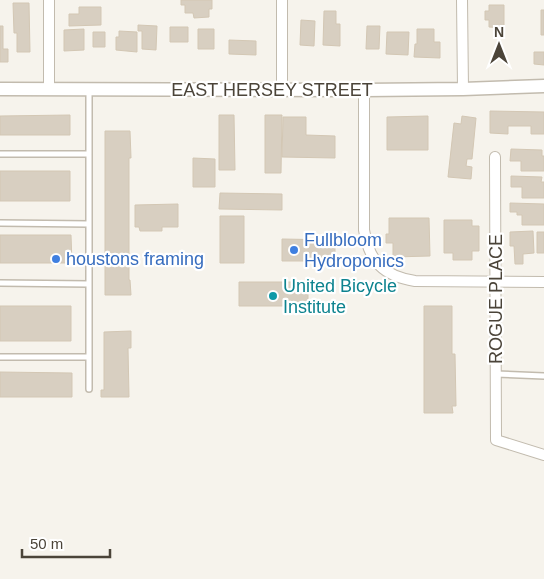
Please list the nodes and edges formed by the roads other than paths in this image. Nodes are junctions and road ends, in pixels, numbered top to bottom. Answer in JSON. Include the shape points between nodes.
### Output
{"nodes":[{"id":1,"x":49,"y":0,"type":"edge"},
{"id":2,"x":282,"y":0,"type":"edge"},
{"id":3,"x":462,"y":0,"type":"edge"},
{"id":4,"x":544,"y":86,"type":"edge"},
{"id":5,"x":0,"y":89,"type":"edge"},
{"id":6,"x":49,"y":89,"type":"junction"},
{"id":7,"x":88,"y":89,"type":"junction"},
{"id":8,"x":463,"y":89,"type":"junction"},
{"id":9,"x":282,"y":90,"type":"junction"},
{"id":10,"x":364,"y":90,"type":"junction"},
{"id":11,"x":0,"y":154,"type":"edge"},
{"id":12,"x":89,"y":154,"type":"junction"},
{"id":13,"x":495,"y":157,"type":"dead end"},
{"id":14,"x":0,"y":224,"type":"edge"},
{"id":15,"x":89,"y":224,"type":"junction"},
{"id":16,"x":496,"y":282,"type":"junction"},
{"id":17,"x":544,"y":282,"type":"edge"},
{"id":18,"x":0,"y":283,"type":"edge"},
{"id":19,"x":89,"y":284,"type":"junction"},
{"id":20,"x":0,"y":357,"type":"edge"},
{"id":21,"x":89,"y":357,"type":"junction"},
{"id":22,"x":496,"y":374,"type":"junction"},
{"id":23,"x":544,"y":376,"type":"edge"},
{"id":24,"x":89,"y":389,"type":"dead end"},
{"id":25,"x":544,"y":455,"type":"edge"}],
"edges":[{"from":1,"to":6,"type":"street"},
{"from":2,"to":9,"type":"street"},
{"from":3,"to":8,"type":"street"},
{"from":4,"to":8,"type":"street","name":"EAST HERSEY STREET"},
{"from":5,"to":6,"type":"street","name":"EAST HERSEY STREET"},
{"from":6,"to":7,"type":"street","name":"EAST HERSEY STREET"},
{"from":7,"to":9,"type":"street","name":"EAST HERSEY STREET"},
{"from":7,"to":12,"type":"lane"},
{"from":8,"to":10,"type":"street","name":"EAST HERSEY STREET"},
{"from":9,"to":10,"type":"street","name":"EAST HERSEY STREET"},
{"from":10,"to":16,"type":"street","via":[[364,230],[366,244],[378,266],[390,274],[415,281]]},
{"from":11,"to":12,"type":"lane"},
{"from":12,"to":15,"type":"lane"},
{"from":13,"to":16,"type":"street","name":"ROGUE PLACE"},
{"from":14,"to":15,"type":"lane"},
{"from":15,"to":19,"type":"lane"},
{"from":16,"to":17,"type":"street"},
{"from":16,"to":22,"type":"street","name":"ROGUE PLACE"},
{"from":18,"to":19,"type":"lane"},
{"from":19,"to":21,"type":"lane"},
{"from":20,"to":21,"type":"lane"},
{"from":21,"to":24,"type":"lane"},
{"from":22,"to":23,"type":"lane"},
{"from":22,"to":25,"type":"street","name":"ROGUE PLACE","via":[[496,440]]}]}
